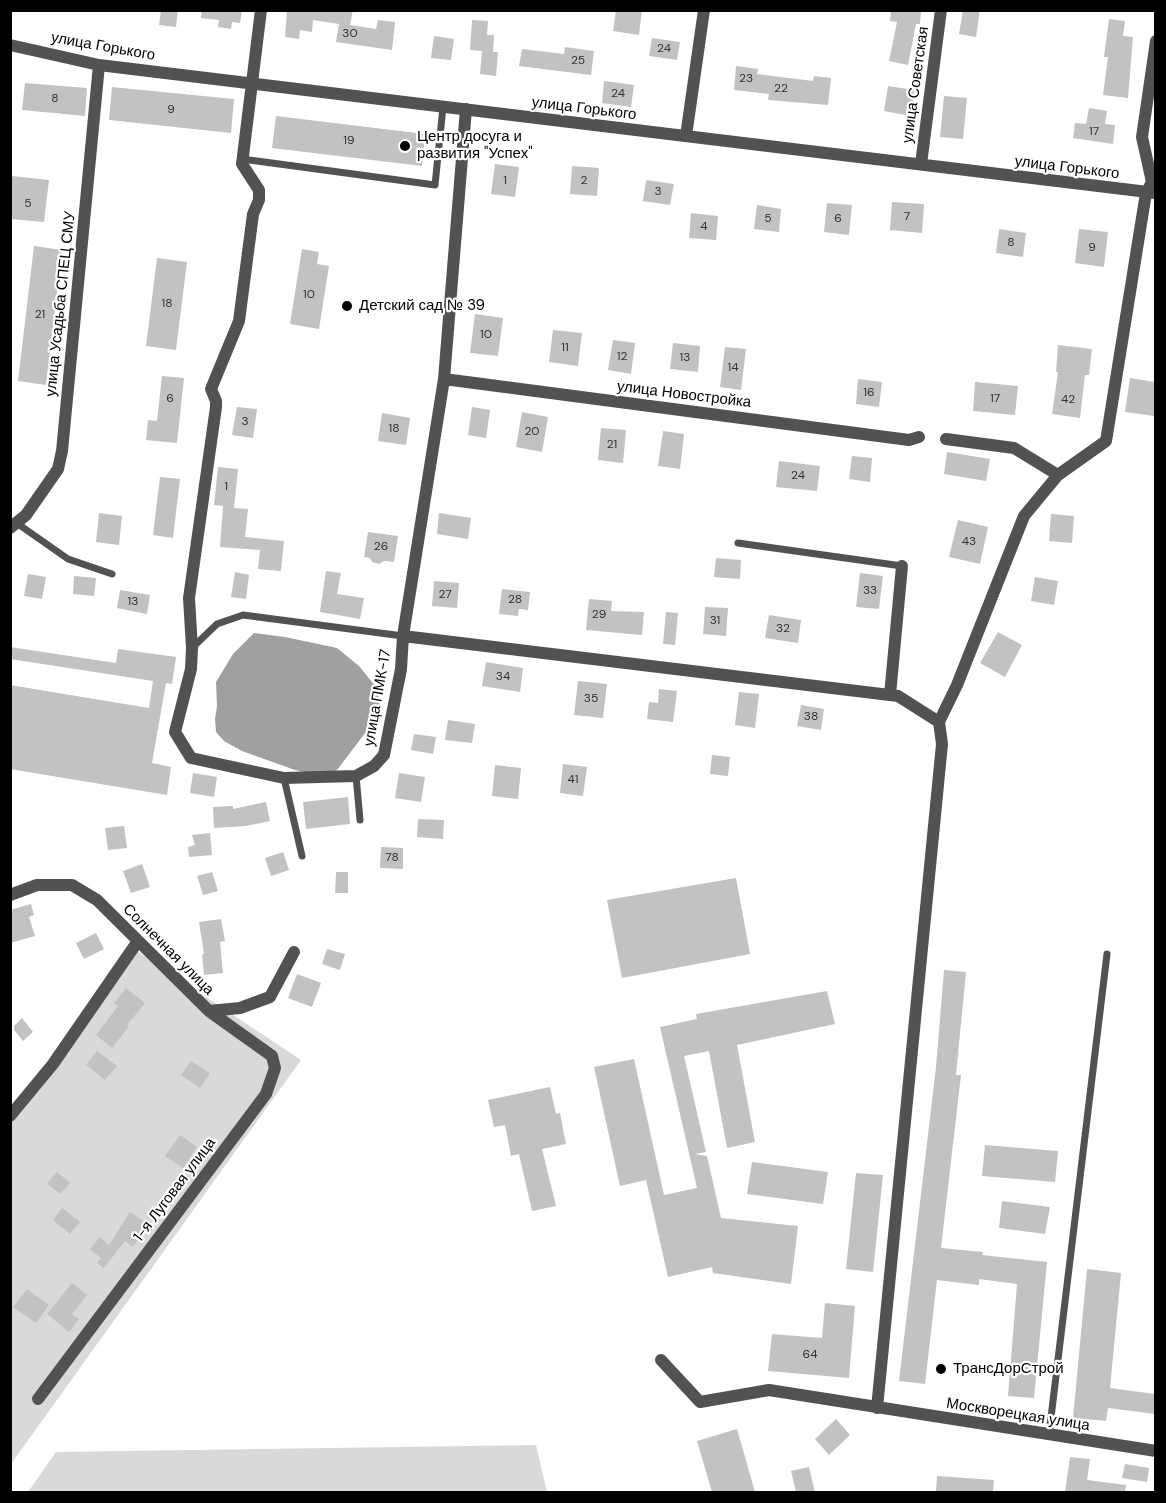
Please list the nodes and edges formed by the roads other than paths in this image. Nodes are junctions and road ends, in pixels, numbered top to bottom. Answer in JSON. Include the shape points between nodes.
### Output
{"nodes":[{"id":1,"x":261,"y":10,"type":"edge"},
{"id":2,"x":704,"y":10,"type":"edge"},
{"id":3,"x":941,"y":10,"type":"edge"},
{"id":4,"x":1155,"y":41,"type":"edge"},
{"id":5,"x":10,"y":45,"type":"edge"},
{"id":6,"x":99,"y":65,"type":"junction"},
{"id":7,"x":252,"y":84,"type":"junction"},
{"id":8,"x":443,"y":107,"type":"junction"},
{"id":9,"x":466,"y":109,"type":"junction"},
{"id":10,"x":686,"y":136,"type":"junction"},
{"id":11,"x":242,"y":159,"type":"junction"},
{"id":12,"x":921,"y":164,"type":"junction"},
{"id":13,"x":1151,"y":193,"type":"edge"},
{"id":14,"x":444,"y":379,"type":"junction"},
{"id":15,"x":920,"y":436,"type":"dead end"},
{"id":16,"x":946,"y":439,"type":"dead end"},
{"id":17,"x":1058,"y":475,"type":"junction"},
{"id":18,"x":14,"y":526,"type":"edge"},
{"id":19,"x":738,"y":543,"type":"dead end"},
{"id":20,"x":902,"y":566,"type":"joint"},
{"id":21,"x":112,"y":574,"type":"dead end"},
{"id":22,"x":404,"y":636,"type":"junction"},
{"id":23,"x":192,"y":648,"type":"junction"},
{"id":24,"x":890,"y":695,"type":"junction"},
{"id":25,"x":939,"y":722,"type":"junction"},
{"id":26,"x":356,"y":777,"type":"junction"},
{"id":27,"x":284,"y":778,"type":"junction"},
{"id":28,"x":360,"y":820,"type":"dead end"},
{"id":29,"x":302,"y":856,"type":"dead end"},
{"id":30,"x":10,"y":895,"type":"edge"},
{"id":31,"x":138,"y":940,"type":"junction"},
{"id":32,"x":294,"y":952,"type":"dead end"},
{"id":33,"x":1107,"y":954,"type":"dead end"},
{"id":34,"x":209,"y":1011,"type":"junction"},
{"id":35,"x":10,"y":1116,"type":"edge"},
{"id":36,"x":661,"y":1360,"type":"dead end"},
{"id":37,"x":38,"y":1399,"type":"dead end"},
{"id":38,"x":877,"y":1408,"type":"junction"},
{"id":39,"x":1049,"y":1434,"type":"junction"},
{"id":40,"x":1155,"y":1450,"type":"edge"}],
"edges":[{"from":1,"to":7,"type":"street"},
{"from":2,"to":10,"type":"street"},
{"from":3,"to":12,"type":"street","name":"улица Советская"},
{"from":4,"to":13,"type":"street","via":[[1142,137]]},
{"from":5,"to":6,"type":"street","name":"улица Горького"},
{"from":6,"to":7,"type":"street","name":"улица Горького"},
{"from":6,"to":18,"type":"street","name":"улица Усадьба СПЕЦ СМУ","via":[[62,451],[58,469]]},
{"from":7,"to":8,"type":"street","name":"улица Горького"},
{"from":7,"to":11,"type":"street"},
{"from":8,"to":9,"type":"street","name":"улица Горького"},
{"from":8,"to":11,"type":"lane","via":[[435,185]]},
{"from":9,"to":10,"type":"street","name":"улица Горького"},
{"from":9,"to":14,"type":"street","name":"улица ПМК-17"},
{"from":10,"to":12,"type":"street","name":"улица Горького"},
{"from":11,"to":23,"type":"street","via":[[259,190],[259,200],[253,214],[238,321],[211,389],[216,407],[189,598]]},
{"from":12,"to":13,"type":"street","name":"улица Горького"},
{"from":13,"to":17,"type":"street","via":[[1106,441]]},
{"from":14,"to":15,"type":"street","name":"улица Новостройка","via":[[909,440]]},
{"from":14,"to":22,"type":"street","name":"улица ПМК-17"},
{"from":16,"to":17,"type":"street","via":[[1014,448]]},
{"from":17,"to":25,"type":"street","via":[[1024,516]]},
{"from":18,"to":21,"type":"lane","via":[[68,558]]},
{"from":19,"to":20,"type":"lane"},
{"from":20,"to":24,"type":"street"},
{"from":22,"to":23,"type":"lane","via":[[243,615],[217,624]]},
{"from":22,"to":24,"type":"street"},
{"from":22,"to":26,"type":"street","name":"улица ПМК-17","via":[[384,755]]},
{"from":23,"to":27,"type":"street","via":[[191,669],[175,732],[191,758]]},
{"from":24,"to":25,"type":"street"},
{"from":25,"to":38,"type":"street","via":[[942,744]]},
{"from":26,"to":27,"type":"street"},
{"from":26,"to":28,"type":"lane"},
{"from":27,"to":29,"type":"lane"},
{"from":30,"to":31,"type":"street","name":"Солнечная улица","via":[[37,885],[72,885],[97,900]]},
{"from":31,"to":34,"type":"street","name":"Солнечная улица"},
{"from":31,"to":35,"type":"street","via":[[53,1064]]},
{"from":32,"to":34,"type":"street","name":"Солнечная улица","via":[[270,997],[240,1008]]},
{"from":33,"to":39,"type":"lane"},
{"from":34,"to":37,"type":"street","name":"1-я Луговая улица","via":[[272,1056],[275,1068],[266,1094]]},
{"from":36,"to":38,"type":"street","name":"Москворецкая улица","via":[[700,1402],[769,1390]]},
{"from":38,"to":39,"type":"street","name":"Москворецкая улица"},
{"from":39,"to":40,"type":"street","name":"Москворецкая улица"}]}
